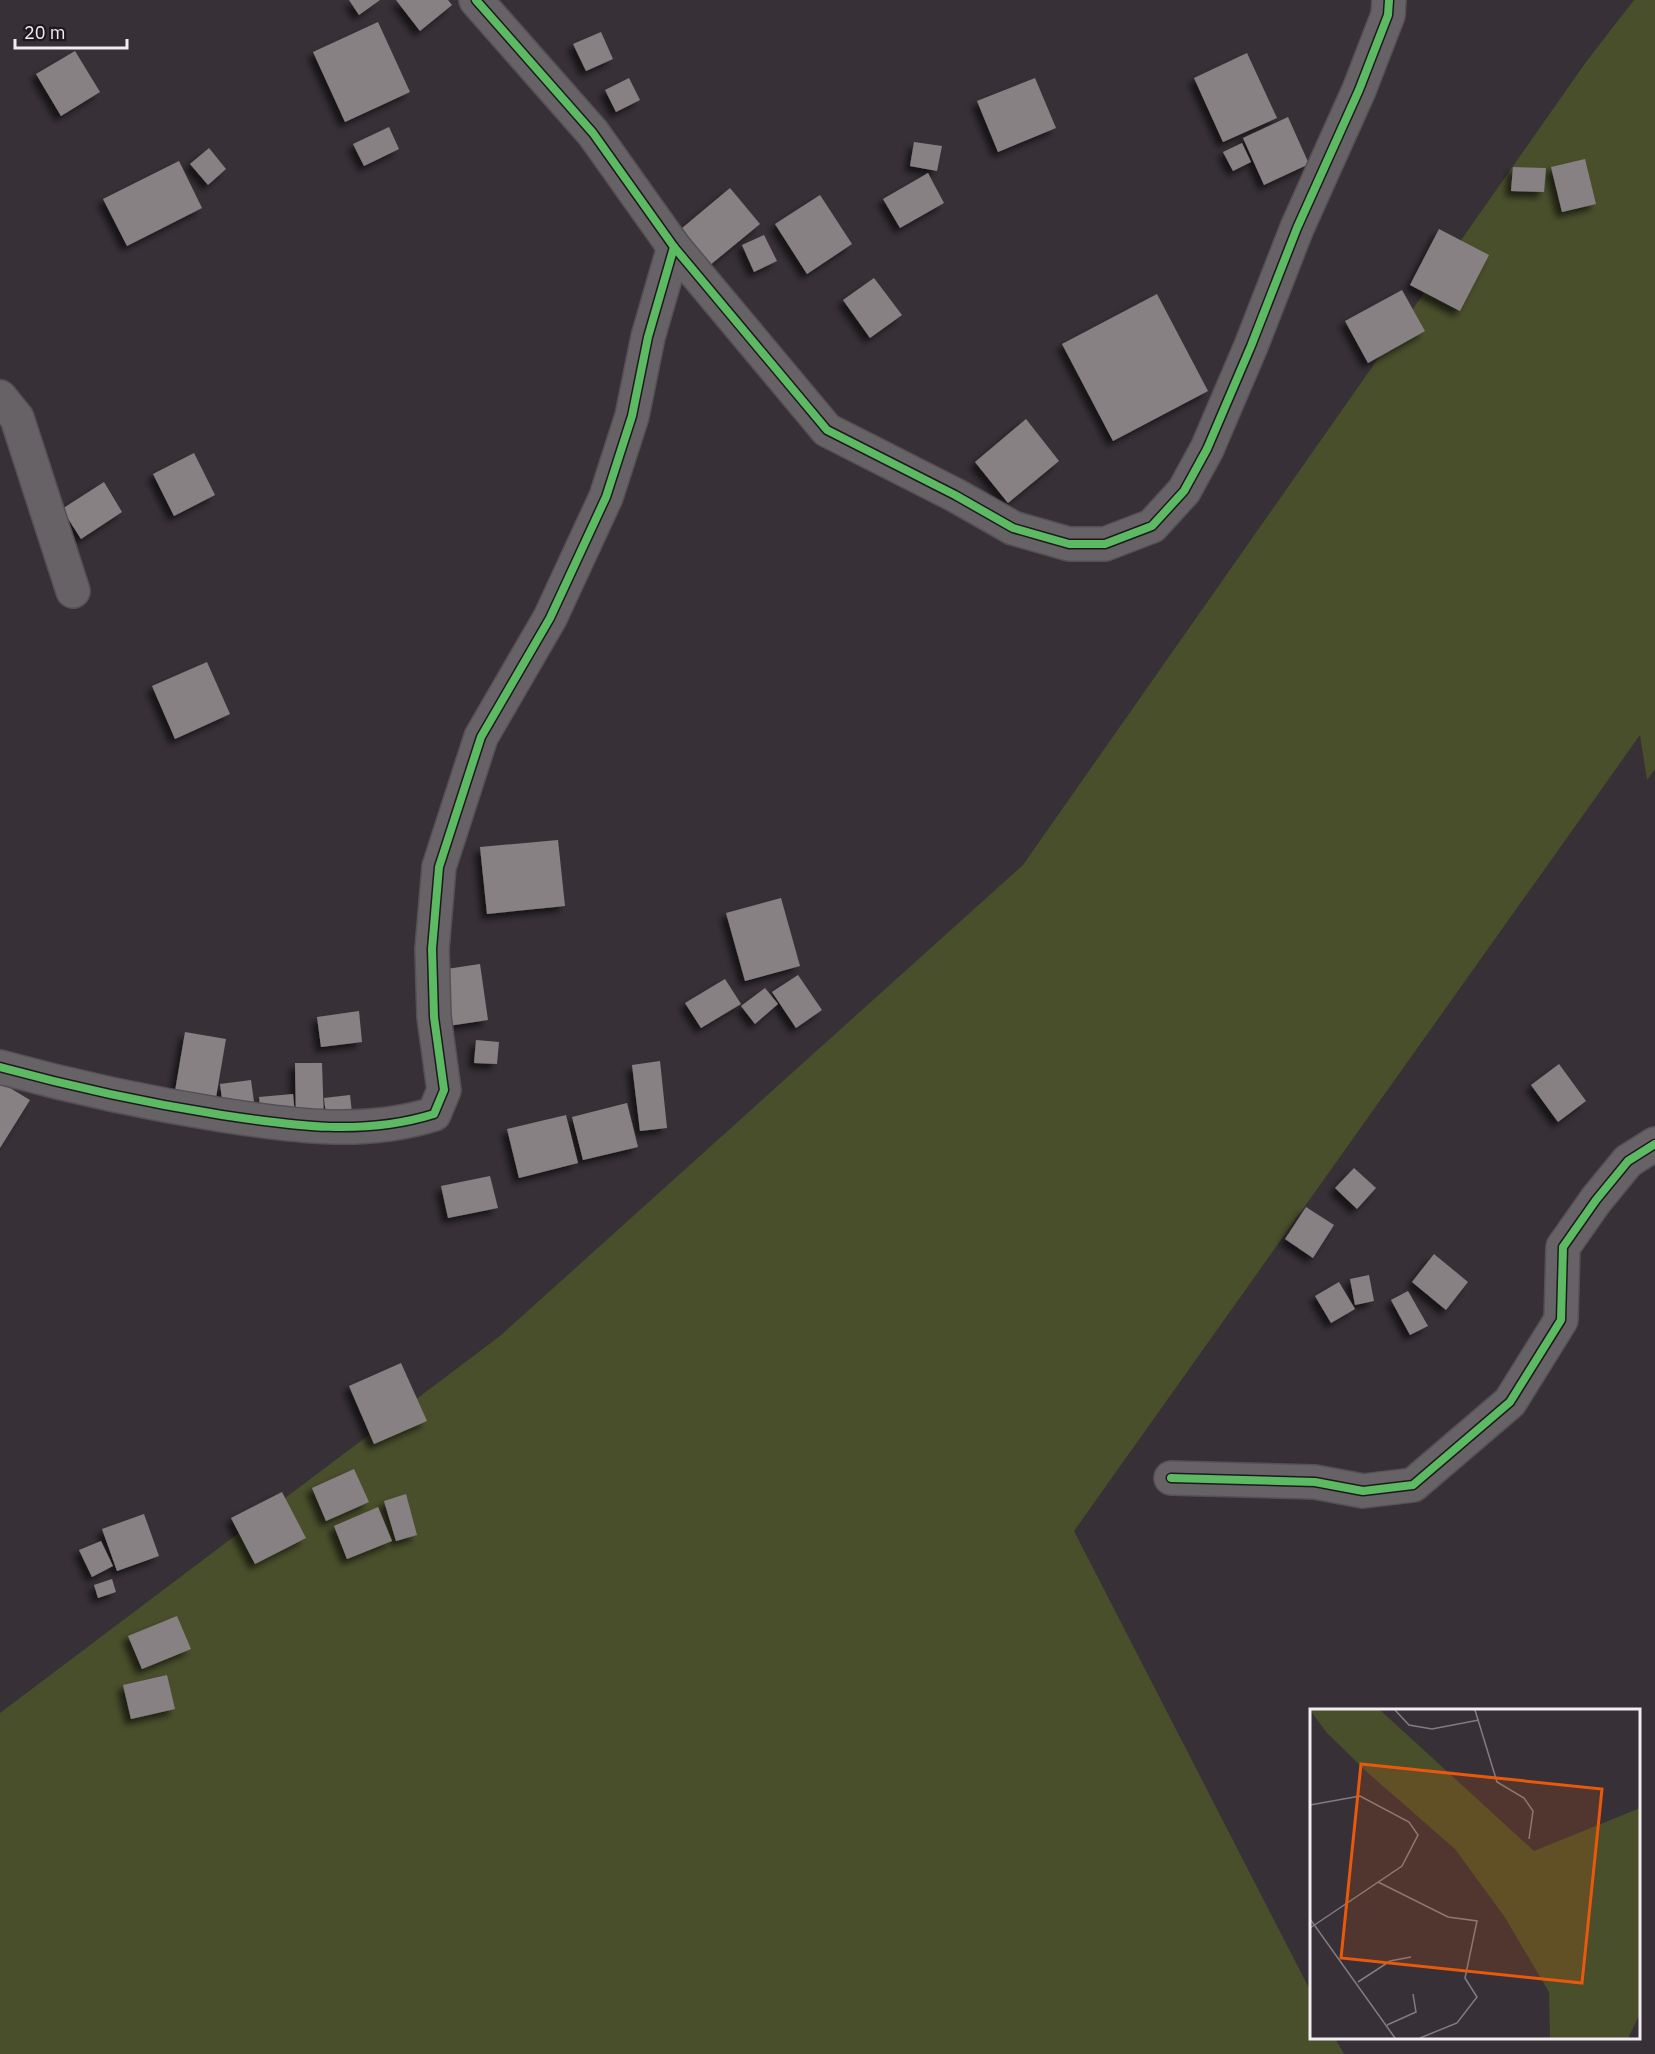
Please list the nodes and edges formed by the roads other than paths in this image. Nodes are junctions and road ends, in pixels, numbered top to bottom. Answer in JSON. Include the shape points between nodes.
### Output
{"nodes":[{"id":1,"x":476,"y":0,"type":"edge"},
{"id":2,"x":1389,"y":0,"type":"edge"},
{"id":3,"x":674,"y":248,"type":"junction"},
{"id":4,"x":0,"y":397,"type":"edge"},
{"id":5,"x":73,"y":591,"type":"dead end"},
{"id":6,"x":0,"y":1067,"type":"edge"},
{"id":7,"x":1655,"y":1144,"type":"edge"},
{"id":8,"x":1171,"y":1478,"type":"dead end"}],
"edges":[{"from":1,"to":3,"type":"street","via":[[593,134]]},
{"from":2,"to":3,"type":"street","via":[[1388,15],[1359,90],[1297,228],[1207,449],[1184,491],[1152,525],[1105,544],[1069,544],[1013,528],[827,430]]},
{"from":3,"to":6,"type":"street","via":[[648,337],[632,416],[606,497],[550,618],[481,737],[439,867],[432,949],[434,1017],[444,1090],[434,1114],[407,1123],[353,1128],[273,1122],[152,1104]]},
{"from":4,"to":5,"type":"street","via":[[17,418]]},
{"from":7,"to":8,"type":"street","via":[[1628,1161],[1563,1247],[1561,1320],[1510,1402],[1413,1485],[1363,1491],[1315,1482]]}]}
